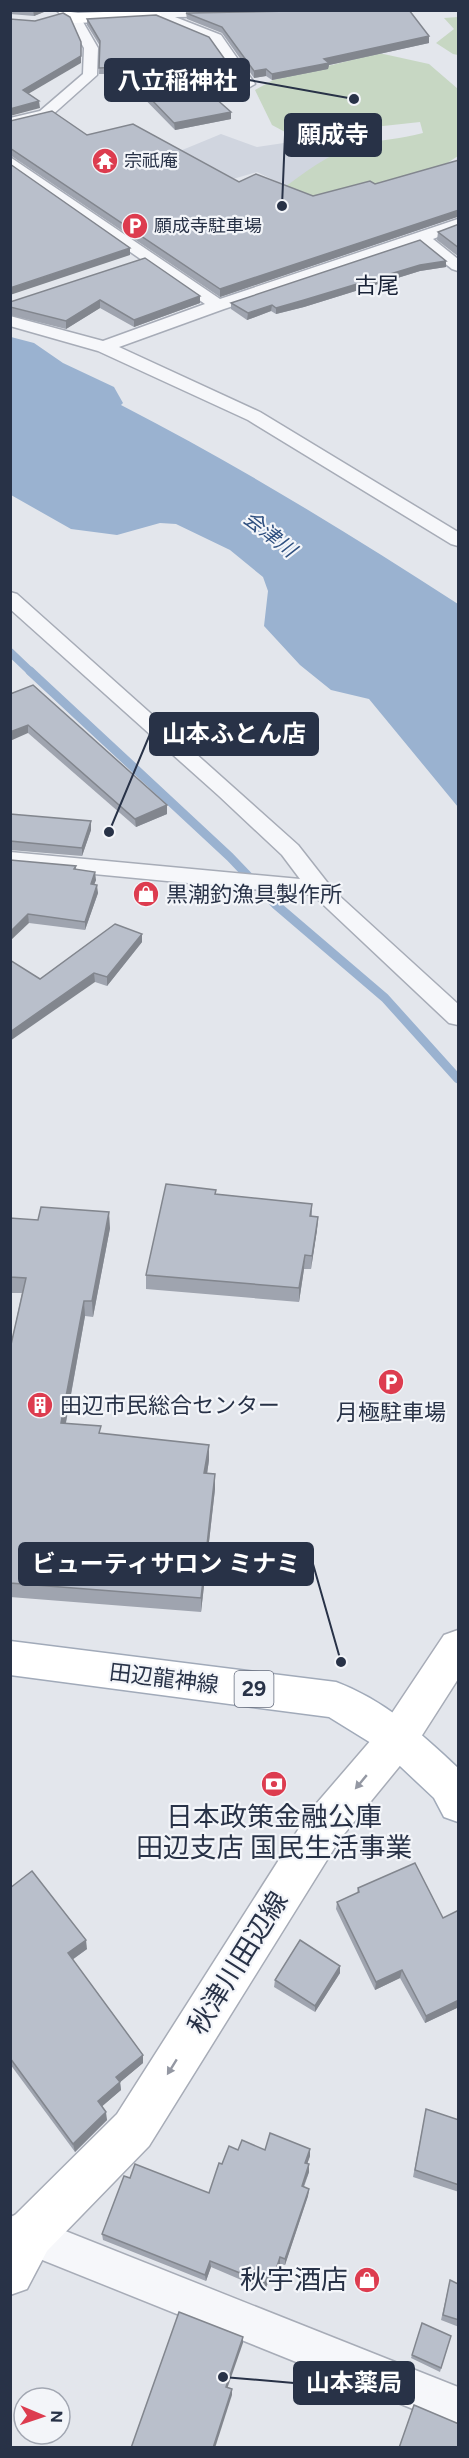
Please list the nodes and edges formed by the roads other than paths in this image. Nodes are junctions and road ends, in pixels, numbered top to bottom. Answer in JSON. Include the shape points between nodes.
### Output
{"nodes":[{"id":1,"x":275,"y":11,"type":"edge"},
{"id":2,"x":346,"y":11,"type":"edge"},
{"id":3,"x":64,"y":14,"type":"edge"},
{"id":4,"x":154,"y":15,"type":"junction"},
{"id":5,"x":248,"y":84,"type":"dead end"},
{"id":6,"x":10,"y":123,"type":"edge"},
{"id":7,"x":10,"y":161,"type":"edge"},
{"id":8,"x":459,"y":224,"type":"edge"},
{"id":9,"x":422,"y":238,"type":"junction"},
{"id":10,"x":145,"y":258,"type":"junction"},
{"id":11,"x":123,"y":266,"type":"edge"},
{"id":12,"x":459,"y":266,"type":"edge"},
{"id":13,"x":218,"y":304,"type":"junction"},
{"id":14,"x":10,"y":321,"type":"edge"},
{"id":15,"x":104,"y":347,"type":"junction"},
{"id":16,"x":459,"y":540,"type":"edge"},
{"id":17,"x":10,"y":598,"type":"edge"},
{"id":18,"x":10,"y":859,"type":"edge"},
{"id":19,"x":321,"y":888,"type":"junction"},
{"id":20,"x":459,"y":1017,"type":"edge"},
{"id":21,"x":459,"y":1647,"type":"edge"},
{"id":22,"x":10,"y":1658,"type":"edge"},
{"id":23,"x":398,"y":1738,"type":"junction"},
{"id":24,"x":459,"y":1803,"type":"edge"},
{"id":25,"x":17,"y":2236,"type":"edge"},
{"id":26,"x":10,"y":2272,"type":"edge"},
{"id":27,"x":459,"y":2407,"type":"edge"}],
"edges":[{"from":1,"to":2,"type":"street"},
{"from":1,"to":4,"type":"street"},
{"from":3,"to":4,"type":"main road"},
{"from":3,"to":6,"type":"street","via":[[91,48],[90,75],[45,114]]},
{"from":4,"to":5,"type":"street","via":[[216,38]]},
{"from":7,"to":10,"type":"street","via":[[101,222]]},
{"from":8,"to":9,"type":"street"},
{"from":9,"to":12,"type":"street"},
{"from":9,"to":13,"type":"street"},
{"from":10,"to":11,"type":"street"},
{"from":10,"to":13,"type":"street"},
{"from":13,"to":15,"type":"street"},
{"from":14,"to":15,"type":"street"},
{"from":15,"to":16,"type":"street","via":[[254,416]]},
{"from":17,"to":19,"type":"street","via":[[227,791],[290,850]]},
{"from":18,"to":19,"type":"street"},
{"from":19,"to":20,"type":"street"},
{"from":21,"to":23,"type":"main road","name":"秋津川田辺線"},
{"from":22,"to":23,"type":"main road","name":"田辺龍神線","number":"29","via":[[336,1700]]},
{"from":23,"to":24,"type":"main road","name":"田辺龍神線","number":"29","via":[[448,1785]]},
{"from":23,"to":25,"type":"main road","name":"秋津川田辺線","one_way":true,"via":[[325,1825],[133,2130]]},
{"from":25,"to":26,"type":"main road","name":"秋津川田辺線"},
{"from":25,"to":27,"type":"street"}]}
